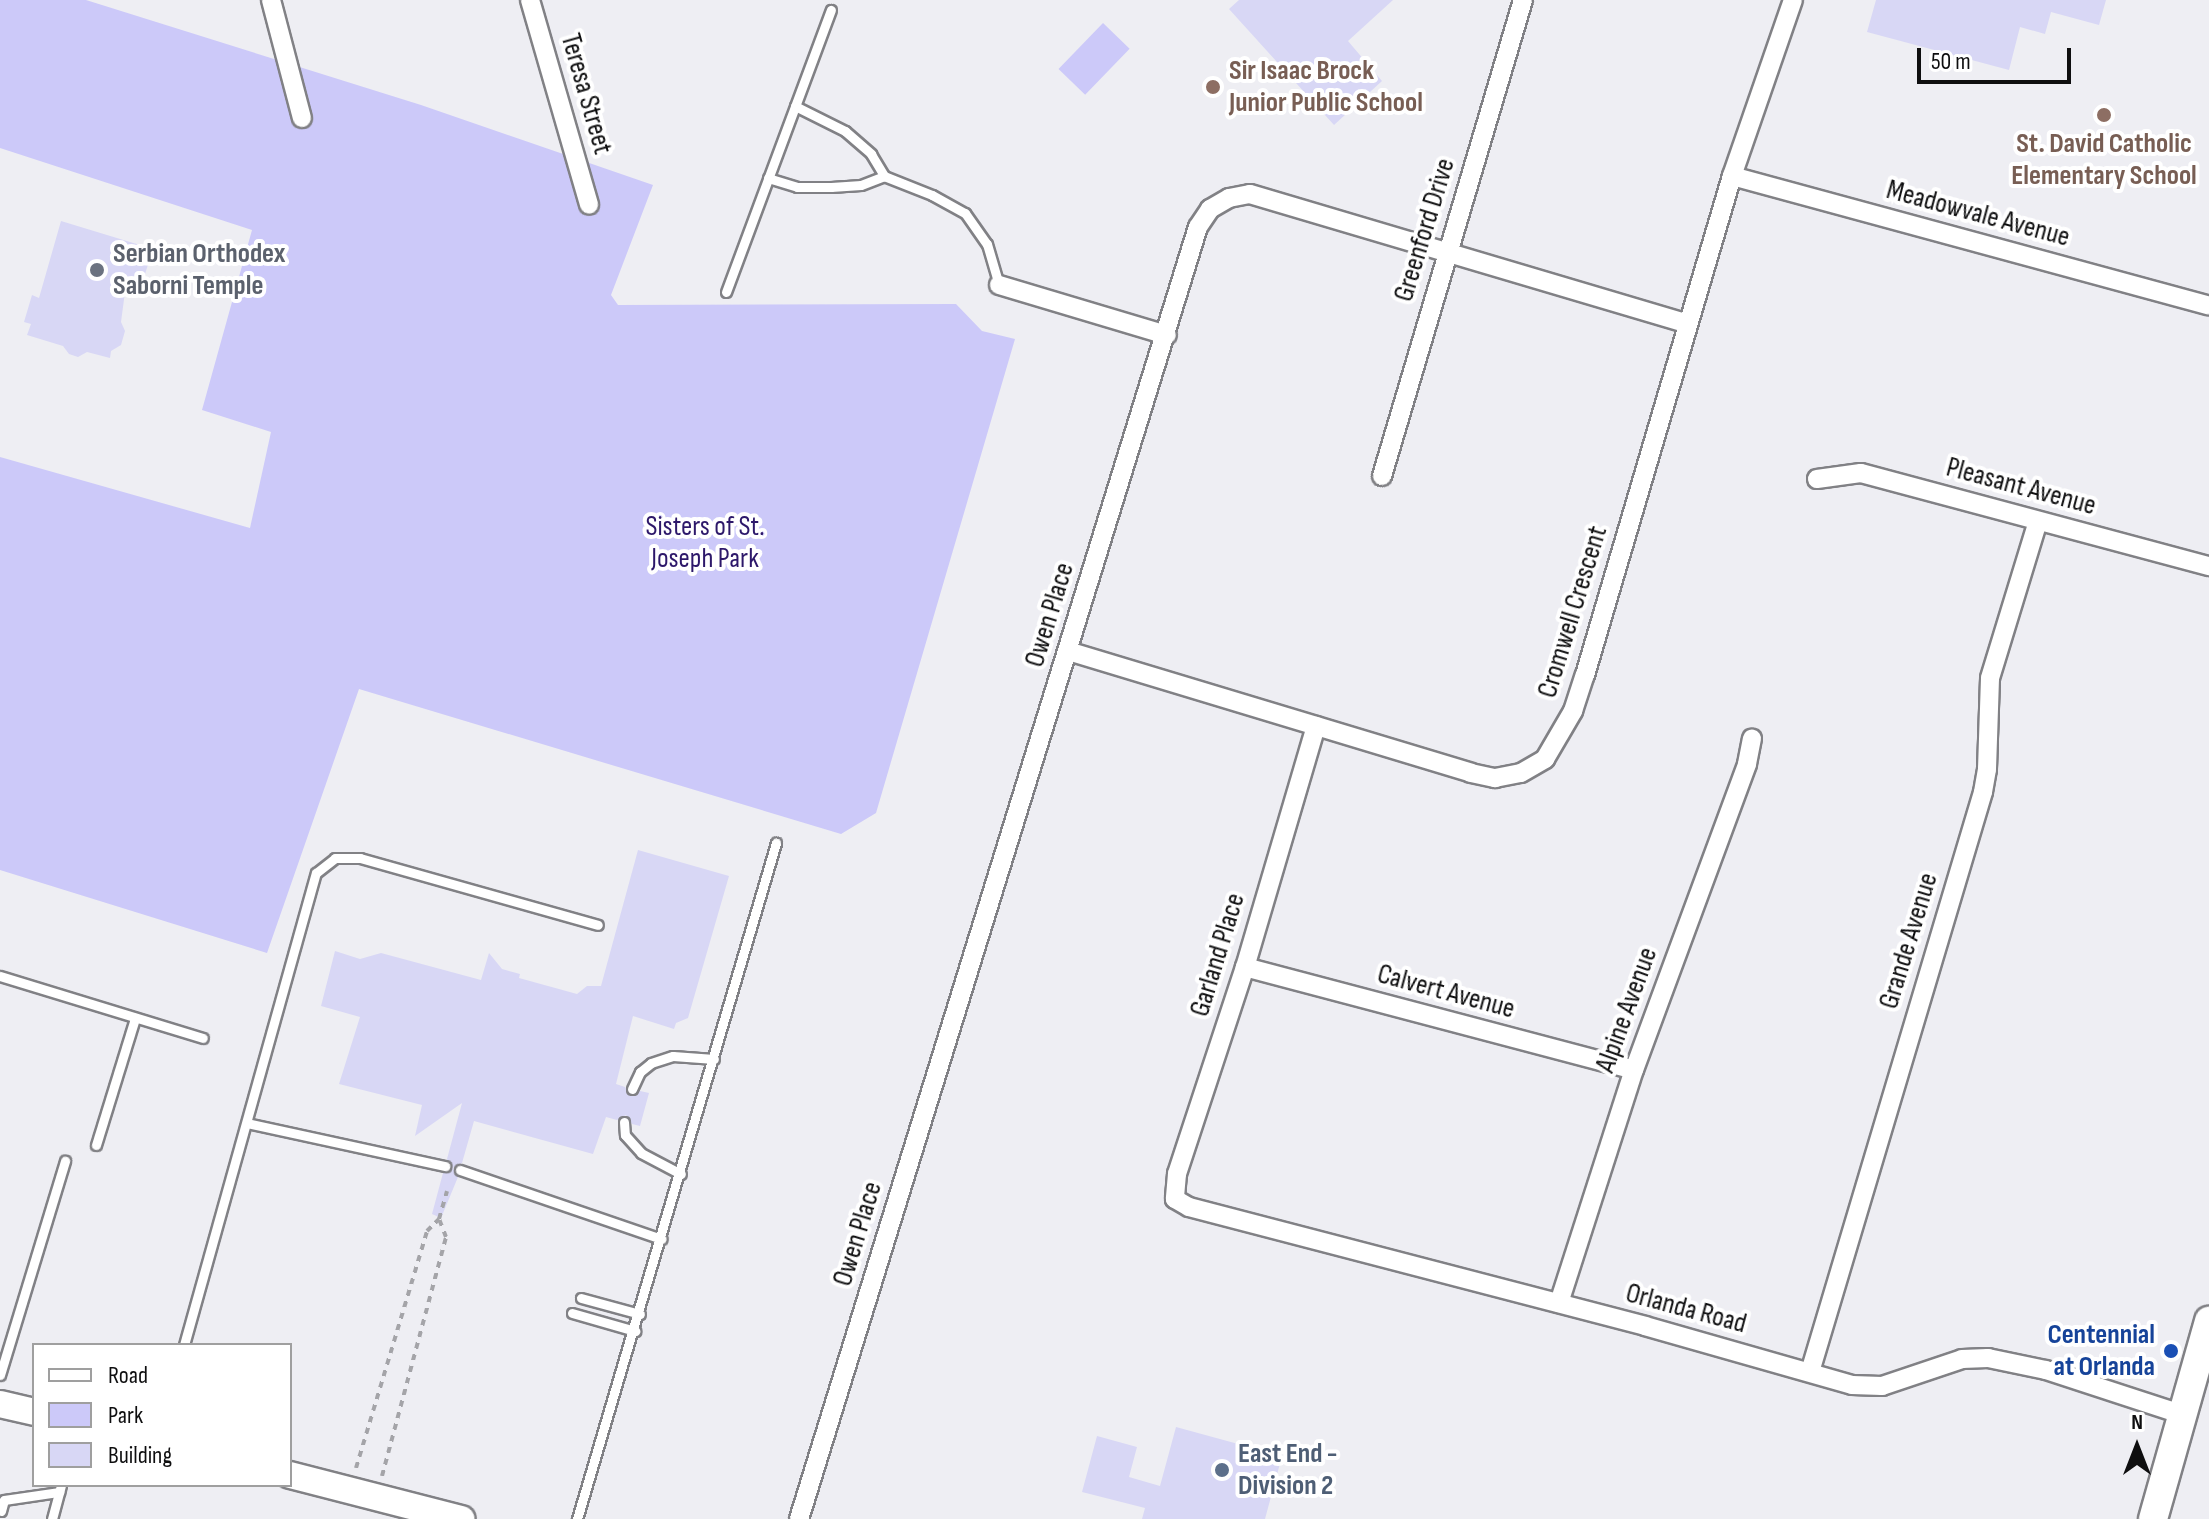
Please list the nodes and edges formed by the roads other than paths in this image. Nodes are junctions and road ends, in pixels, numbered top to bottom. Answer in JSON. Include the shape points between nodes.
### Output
{"nodes":[{"id":1,"x":271,"y":0,"type":"edge"},
{"id":2,"x":530,"y":0,"type":"edge"},
{"id":3,"x":1523,"y":0,"type":"edge"},
{"id":4,"x":1793,"y":0,"type":"edge"},
{"id":5,"x":831,"y":10,"type":"dead end"},
{"id":6,"x":795,"y":106,"type":"junction"},
{"id":7,"x":302,"y":118,"type":"dead end"},
{"id":8,"x":884,"y":176,"type":"junction"},
{"id":9,"x":1732,"y":176,"type":"junction"},
{"id":10,"x":768,"y":178,"type":"junction"},
{"id":11,"x":589,"y":205,"type":"dead end"},
{"id":12,"x":1448,"y":252,"type":"junction"},
{"id":13,"x":999,"y":285,"type":"joint"},
{"id":14,"x":726,"y":292,"type":"dead end"},
{"id":15,"x":2209,"y":306,"type":"edge"},
{"id":16,"x":1688,"y":324,"type":"junction"},
{"id":17,"x":1167,"y":335,"type":"junction"},
{"id":18,"x":1382,"y":476,"type":"dead end"},
{"id":19,"x":1817,"y":479,"type":"dead end"},
{"id":20,"x":2038,"y":521,"type":"junction"},
{"id":21,"x":2209,"y":566,"type":"edge"},
{"id":22,"x":1068,"y":651,"type":"junction"},
{"id":23,"x":1316,"y":726,"type":"junction"},
{"id":24,"x":1752,"y":738,"type":"dead end"},
{"id":25,"x":776,"y":843,"type":"dead end"},
{"id":26,"x":598,"y":925,"type":"dead end"},
{"id":27,"x":1245,"y":967,"type":"junction"},
{"id":28,"x":0,"y":976,"type":"edge"},
{"id":29,"x":135,"y":1018,"type":"junction"},
{"id":30,"x":203,"y":1038,"type":"dead end"},
{"id":31,"x":714,"y":1059,"type":"junction"},
{"id":32,"x":1634,"y":1070,"type":"junction"},
{"id":33,"x":632,"y":1089,"type":"dead end"},
{"id":34,"x":624,"y":1122,"type":"dead end"},
{"id":35,"x":247,"y":1123,"type":"junction"},
{"id":36,"x":96,"y":1145,"type":"dead end"},
{"id":37,"x":65,"y":1161,"type":"dead end"},
{"id":38,"x":445,"y":1166,"type":"dead end"},
{"id":39,"x":460,"y":1170,"type":"dead end"},
{"id":40,"x":681,"y":1174,"type":"junction"},
{"id":41,"x":1175,"y":1199,"type":"joint"},
{"id":42,"x":662,"y":1239,"type":"junction"},
{"id":43,"x":581,"y":1298,"type":"dead end"},
{"id":44,"x":1559,"y":1303,"type":"junction"},
{"id":45,"x":572,"y":1313,"type":"dead end"},
{"id":46,"x":640,"y":1314,"type":"junction"},
{"id":47,"x":2209,"y":1321,"type":"edge"},
{"id":48,"x":635,"y":1331,"type":"junction"},
{"id":49,"x":185,"y":1343,"type":"edge"},
{"id":50,"x":1810,"y":1372,"type":"junction"},
{"id":51,"x":0,"y":1375,"type":"edge"},
{"id":52,"x":0,"y":1404,"type":"edge"},
{"id":53,"x":32,"y":1412,"type":"edge"},
{"id":54,"x":2181,"y":1414,"type":"junction"},
{"id":55,"x":292,"y":1476,"type":"edge"},
{"id":56,"x":60,"y":1489,"type":"edge"},
{"id":57,"x":1,"y":1511,"type":"edge"},
{"id":58,"x":423,"y":1514,"type":"edge"},
{"id":59,"x":52,"y":1519,"type":"edge"},
{"id":60,"x":461,"y":1519,"type":"edge"},
{"id":61,"x":577,"y":1519,"type":"edge"},
{"id":62,"x":799,"y":1519,"type":"edge"},
{"id":63,"x":2153,"y":1519,"type":"edge"}],
"edges":[{"from":1,"to":7,"type":"street"},
{"from":2,"to":11,"type":"street","name":"Teresa Street"},
{"from":3,"to":12,"type":"street","name":"Greenford Drive"},
{"from":4,"to":9,"type":"street","name":"Cromwell Crescent"},
{"from":5,"to":6,"type":"lane"},
{"from":6,"to":8,"type":"lane","via":[[845,131],[871,154]]},
{"from":6,"to":10,"type":"lane"},
{"from":8,"to":10,"type":"lane","via":[[861,185],[831,187],[797,187]]},
{"from":8,"to":13,"type":"lane","via":[[965,213],[987,244]]},
{"from":9,"to":15,"type":"street","name":"Meadowvale Avenue"},
{"from":9,"to":16,"type":"street","name":"Cromwell Crescent"},
{"from":10,"to":14,"type":"lane"},
{"from":12,"to":16,"type":"street","name":"Owen Place"},
{"from":12,"to":17,"type":"street","name":"Owen Place","via":[[1250,194],[1229,198],[1210,209],[1198,227]]},
{"from":12,"to":18,"type":"street","name":"Greenford Drive"},
{"from":13,"to":17,"type":"street"},
{"from":16,"to":23,"type":"street","name":"Cromwell Crescent","via":[[1581,687],[1545,759],[1521,773],[1495,778]]},
{"from":17,"to":22,"type":"street","name":"Owen Place"},
{"from":19,"to":20,"type":"street","name":"Pleasant Avenue","via":[[1861,473]]},
{"from":20,"to":21,"type":"street","name":"Pleasant Avenue"},
{"from":20,"to":50,"type":"street","name":"Grande Avenue","via":[[1990,678],[1983,792]]},
{"from":22,"to":23,"type":"street","name":"Cromwell Crescent"},
{"from":22,"to":62,"type":"street","name":"Owen Place"},
{"from":23,"to":27,"type":"street","name":"Garland Place"},
{"from":24,"to":32,"type":"street","name":"Alpine Avenue"},
{"from":25,"to":31,"type":"lane"},
{"from":26,"to":35,"type":"lane","via":[[360,858],[328,861],[310,885]]},
{"from":27,"to":32,"type":"street","name":"Calvert Avenue"},
{"from":27,"to":41,"type":"street","name":"Garland Place","via":[[1177,1174]]},
{"from":28,"to":29,"type":"lane"},
{"from":29,"to":30,"type":"lane"},
{"from":29,"to":36,"type":"lane"},
{"from":31,"to":33,"type":"lane","via":[[673,1056],[651,1063]]},
{"from":31,"to":40,"type":"lane"},
{"from":32,"to":44,"type":"street","name":"Alpine Avenue"},
{"from":34,"to":40,"type":"lane","via":[[625,1135],[641,1153]]},
{"from":35,"to":38,"type":"lane"},
{"from":35,"to":49,"type":"lane"},
{"from":37,"to":51,"type":"lane"},
{"from":39,"to":42,"type":"lane"},
{"from":40,"to":42,"type":"lane"},
{"from":41,"to":44,"type":"street","name":"Orlanda Road","via":[[1205,1212]]},
{"from":42,"to":46,"type":"lane"},
{"from":43,"to":46,"type":"lane"},
{"from":44,"to":50,"type":"street","name":"Orlanda Road"},
{"from":45,"to":48,"type":"lane"},
{"from":46,"to":48,"type":"lane"},
{"from":47,"to":54,"type":"main road"},
{"from":48,"to":61,"type":"lane"},
{"from":50,"to":54,"type":"street","name":"Orlanda Road","via":[[1852,1385],[1882,1386],[1962,1359],[2004,1359]]},
{"from":52,"to":53,"type":"main road"},
{"from":54,"to":63,"type":"main road"},
{"from":55,"to":58,"type":"main road"},
{"from":56,"to":57,"type":"lane","via":[[4,1500]]},
{"from":56,"to":59,"type":"lane"},
{"from":58,"to":60,"type":"main road"}]}
